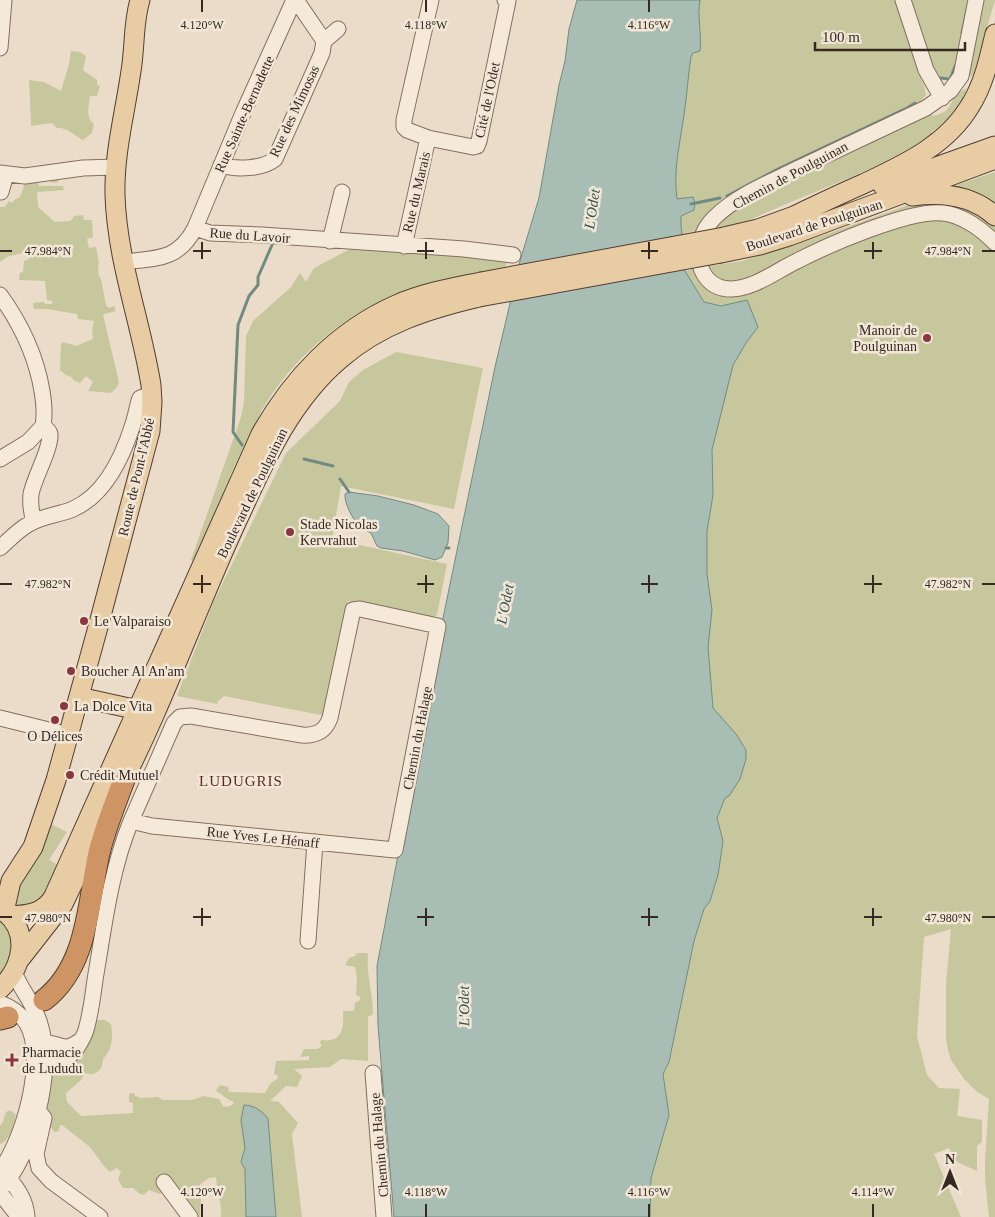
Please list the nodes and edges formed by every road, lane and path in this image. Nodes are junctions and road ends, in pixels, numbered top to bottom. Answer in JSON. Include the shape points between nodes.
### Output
{"nodes":[{"id":1,"x":4,"y":0,"type":"edge"},
{"id":2,"x":140,"y":0,"type":"edge"},
{"id":3,"x":150,"y":0,"type":"edge"},
{"id":4,"x":295,"y":0,"type":"edge"},
{"id":5,"x":432,"y":0,"type":"edge"},
{"id":6,"x":505,"y":0,"type":"edge"},
{"id":7,"x":903,"y":0,"type":"edge"},
{"id":8,"x":976,"y":0,"type":"edge"},
{"id":9,"x":338,"y":30,"type":"dead end"},
{"id":10,"x":995,"y":34,"type":"edge"},
{"id":11,"x":324,"y":41,"type":"junction"},
{"id":12,"x":0,"y":48,"type":"edge"},
{"id":13,"x":132,"y":65,"type":"junction"},
{"id":14,"x":942,"y":98,"type":"junction"},
{"id":15,"x":428,"y":138,"type":"junction"},
{"id":16,"x":995,"y":146,"type":"edge"},
{"id":17,"x":995,"y":159,"type":"edge"},
{"id":18,"x":221,"y":165,"type":"junction"},
{"id":19,"x":116,"y":167,"type":"junction"},
{"id":20,"x":3,"y":173,"type":"edge"},
{"id":21,"x":1,"y":192,"type":"edge"},
{"id":22,"x":342,"y":192,"type":"dead end"},
{"id":23,"x":888,"y":200,"type":"junction"},
{"id":24,"x":794,"y":216,"type":"junction"},
{"id":25,"x":995,"y":216,"type":"edge"},
{"id":26,"x":194,"y":228,"type":"junction"},
{"id":27,"x":330,"y":241,"type":"junction"},
{"id":28,"x":995,"y":243,"type":"edge"},
{"id":29,"x":723,"y":245,"type":"junction"},
{"id":30,"x":404,"y":246,"type":"junction"},
{"id":31,"x":513,"y":256,"type":"dead end"},
{"id":32,"x":123,"y":262,"type":"junction"},
{"id":33,"x":480,"y":290,"type":"junction"},
{"id":34,"x":0,"y":295,"type":"edge"},
{"id":35,"x":152,"y":394,"type":"junction"},
{"id":36,"x":43,"y":426,"type":"junction"},
{"id":37,"x":0,"y":459,"type":"edge"},
{"id":38,"x":34,"y":521,"type":"junction"},
{"id":39,"x":0,"y":548,"type":"edge"},
{"id":40,"x":79,"y":697,"type":"junction"},
{"id":41,"x":138,"y":710,"type":"junction"},
{"id":42,"x":0,"y":718,"type":"edge"},
{"id":43,"x":69,"y":735,"type":"junction"},
{"id":44,"x":124,"y":780,"type":"junction"},
{"id":45,"x":131,"y":821,"type":"junction"},
{"id":46,"x":41,"y":823,"type":"junction"},
{"id":47,"x":315,"y":842,"type":"junction"},
{"id":48,"x":395,"y":850,"type":"joint"},
{"id":49,"x":0,"y":878,"type":"edge"},
{"id":50,"x":4,"y":912,"type":"edge"},
{"id":51,"x":308,"y":941,"type":"dead end"},
{"id":52,"x":17,"y":966,"type":"junction"},
{"id":53,"x":0,"y":989,"type":"edge"},
{"id":54,"x":44,"y":1000,"type":"dead end"},
{"id":55,"x":3,"y":1013,"type":"edge"},
{"id":56,"x":81,"y":1040,"type":"junction"},
{"id":57,"x":44,"y":1044,"type":"junction"},
{"id":58,"x":40,"y":1063,"type":"junction"},
{"id":59,"x":373,"y":1073,"type":"dead end"},
{"id":60,"x":32,"y":1113,"type":"junction"},
{"id":61,"x":2,"y":1181,"type":"edge"},
{"id":62,"x":164,"y":1182,"type":"dead end"},
{"id":63,"x":19,"y":1217,"type":"edge"},
{"id":64,"x":27,"y":1217,"type":"edge"},
{"id":65,"x":100,"y":1217,"type":"edge"},
{"id":66,"x":190,"y":1217,"type":"edge"},
{"id":67,"x":384,"y":1217,"type":"edge"}],
"edges":[{"from":1,"to":12,"type":"street"},
{"from":2,"to":13,"type":"main road","name":"Route de Pont-l'Abbé"},
{"from":3,"to":13,"type":"main road","name":"Route de Pont-l'Abbé","via":[[148,17]]},
{"from":4,"to":11,"type":"street"},
{"from":4,"to":18,"type":"street","name":"Rue Sainte-Bernadette"},
{"from":5,"to":15,"type":"street","name":"Cité de l'Odet","via":[[404,124],[407,130]]},
{"from":6,"to":15,"type":"street","name":"Cité de l'Odet","via":[[508,1],[477,146],[461,146]]},
{"from":7,"to":14,"type":"street","via":[[926,70]]},
{"from":8,"to":14,"type":"street","name":"Chemin de Poulguinan","via":[[961,76],[954,88]]},
{"from":9,"to":11,"type":"street"},
{"from":10,"to":24,"type":"main road","via":[[974,99],[960,121],[944,137],[897,168]]},
{"from":11,"to":18,"type":"street","name":"Rue des Mimosas","via":[[322,53],[274,159],[266,164],[237,169]]},
{"from":13,"to":19,"type":"main road","name":"Route de Pont-l'Abbé"},
{"from":14,"to":28,"type":"street","name":"Chemin de Poulguinan","via":[[767,183],[720,213],[707,226],[701,240],[698,254],[702,271],[707,280],[719,288],[733,289],[763,279],[823,248],[894,222],[930,213],[955,216],[975,226]]},
{"from":15,"to":30,"type":"street","name":"Rue du Marais"},
{"from":16,"to":24,"type":"main road","name":"Boulevard de Poulguinan"},
{"from":17,"to":23,"type":"main road","name":"Boulevard de Poulguinan"},
{"from":18,"to":26,"type":"street","name":"Rue Sainte-Bernadette"},
{"from":19,"to":20,"type":"street","via":[[31,175]]},
{"from":19,"to":32,"type":"main road","name":"Route de Pont-l'Abbé","via":[[116,212]]},
{"from":20,"to":21,"type":"street"},
{"from":22,"to":27,"type":"street"},
{"from":23,"to":25,"type":"main road","via":[[949,196],[977,203]]},
{"from":23,"to":29,"type":"main road","name":"Boulevard de Poulguinan","via":[[770,242]]},
{"from":24,"to":29,"type":"main road","name":"Boulevard de Poulguinan"},
{"from":26,"to":27,"type":"street","name":"Rue du Lavoir","via":[[210,233]]},
{"from":26,"to":32,"type":"street","name":"Rue du Lavoir","via":[[183,246],[170,255]]},
{"from":27,"to":30,"type":"street","name":"Rue du Lavoir"},
{"from":29,"to":33,"type":"main road","name":"Boulevard de Poulguinan","bridge":true},
{"from":30,"to":31,"type":"street","name":"Rue du Lavoir"},
{"from":32,"to":35,"type":"main road","name":"Route de Pont-l'Abbé"},
{"from":33,"to":41,"type":"main road","name":"Boulevard de Poulguinan","via":[[418,297],[396,305],[349,332],[320,356],[289,390],[261,434]]},
{"from":33,"to":44,"type":"main road","name":"Boulevard de Poulguinan","via":[[377,332],[338,360],[300,402],[262,466],[228,539]]},
{"from":34,"to":36,"type":"street","via":[[23,331],[35,359],[43,399]]},
{"from":35,"to":38,"type":"street","via":[[140,398],[121,456],[96,492],[72,509]]},
{"from":35,"to":40,"type":"main road","name":"Route de Pont-l'Abbé","via":[[147,443]]},
{"from":36,"to":37,"type":"street","via":[[28,442]]},
{"from":36,"to":38,"type":"street","via":[[50,436],[31,495]]},
{"from":38,"to":39,"type":"street"},
{"from":40,"to":41,"type":"main road"},
{"from":40,"to":43,"type":"main road","name":"Route de Pont-l'Abbé"},
{"from":41,"to":50,"type":"main road","name":"Boulevard de Poulguinan","via":[[51,901],[33,913]]},
{"from":42,"to":43,"type":"street"},
{"from":43,"to":46,"type":"main road","name":"Route de Pont-l'Abbé"},
{"from":44,"to":52,"type":"main road","name":"Boulevard de Poulguinan","via":[[67,898]]},
{"from":44,"to":54,"type":"highway","via":[[103,840],[76,957],[57,990]]},
{"from":45,"to":47,"type":"street","name":"Rue Yves Le Hénaff","via":[[152,826]]},
{"from":45,"to":48,"type":"street","name":"Chemin du Halage","via":[[176,719],[191,716],[302,734],[315,734],[325,728],[330,718],[353,610],[360,609],[438,626]]},
{"from":45,"to":56,"type":"street","via":[[112,883],[88,1019]]},
{"from":46,"to":49,"type":"main road","name":"Route de Pont-l'Abbé","via":[[18,859]]},
{"from":46,"to":50,"type":"main road","name":"Route de Pont-l'Abbé","via":[[33,847],[11,881]]},
{"from":47,"to":48,"type":"street","name":"Rue Yves Le Hénaff"},
{"from":47,"to":51,"type":"street"},
{"from":50,"to":52,"type":"main road","via":[[14,922],[20,936]]},
{"from":52,"to":53,"type":"main road","name":"Boulevard de Poulguinan"},
{"from":52,"to":57,"type":"street","via":[[37,1014]]},
{"from":55,"to":57,"type":"street","via":[[13,1009]]},
{"from":56,"to":57,"type":"street","via":[[69,1047]]},
{"from":56,"to":58,"type":"street","via":[[69,1057],[58,1062]]},
{"from":57,"to":58,"type":"street"},
{"from":58,"to":60,"type":"street"},
{"from":58,"to":60,"type":"street","via":[[31,1093]]},
{"from":59,"to":67,"type":"street","name":"Chemin du Halage"},
{"from":60,"to":61,"type":"street","via":[[24,1150]]},
{"from":60,"to":65,"type":"street","via":[[41,1114],[44,1118],[36,1154],[39,1168],[51,1181]]},
{"from":61,"to":63,"type":"street"},
{"from":61,"to":64,"type":"street","via":[[19,1191]]},
{"from":62,"to":66,"type":"street"}]}
